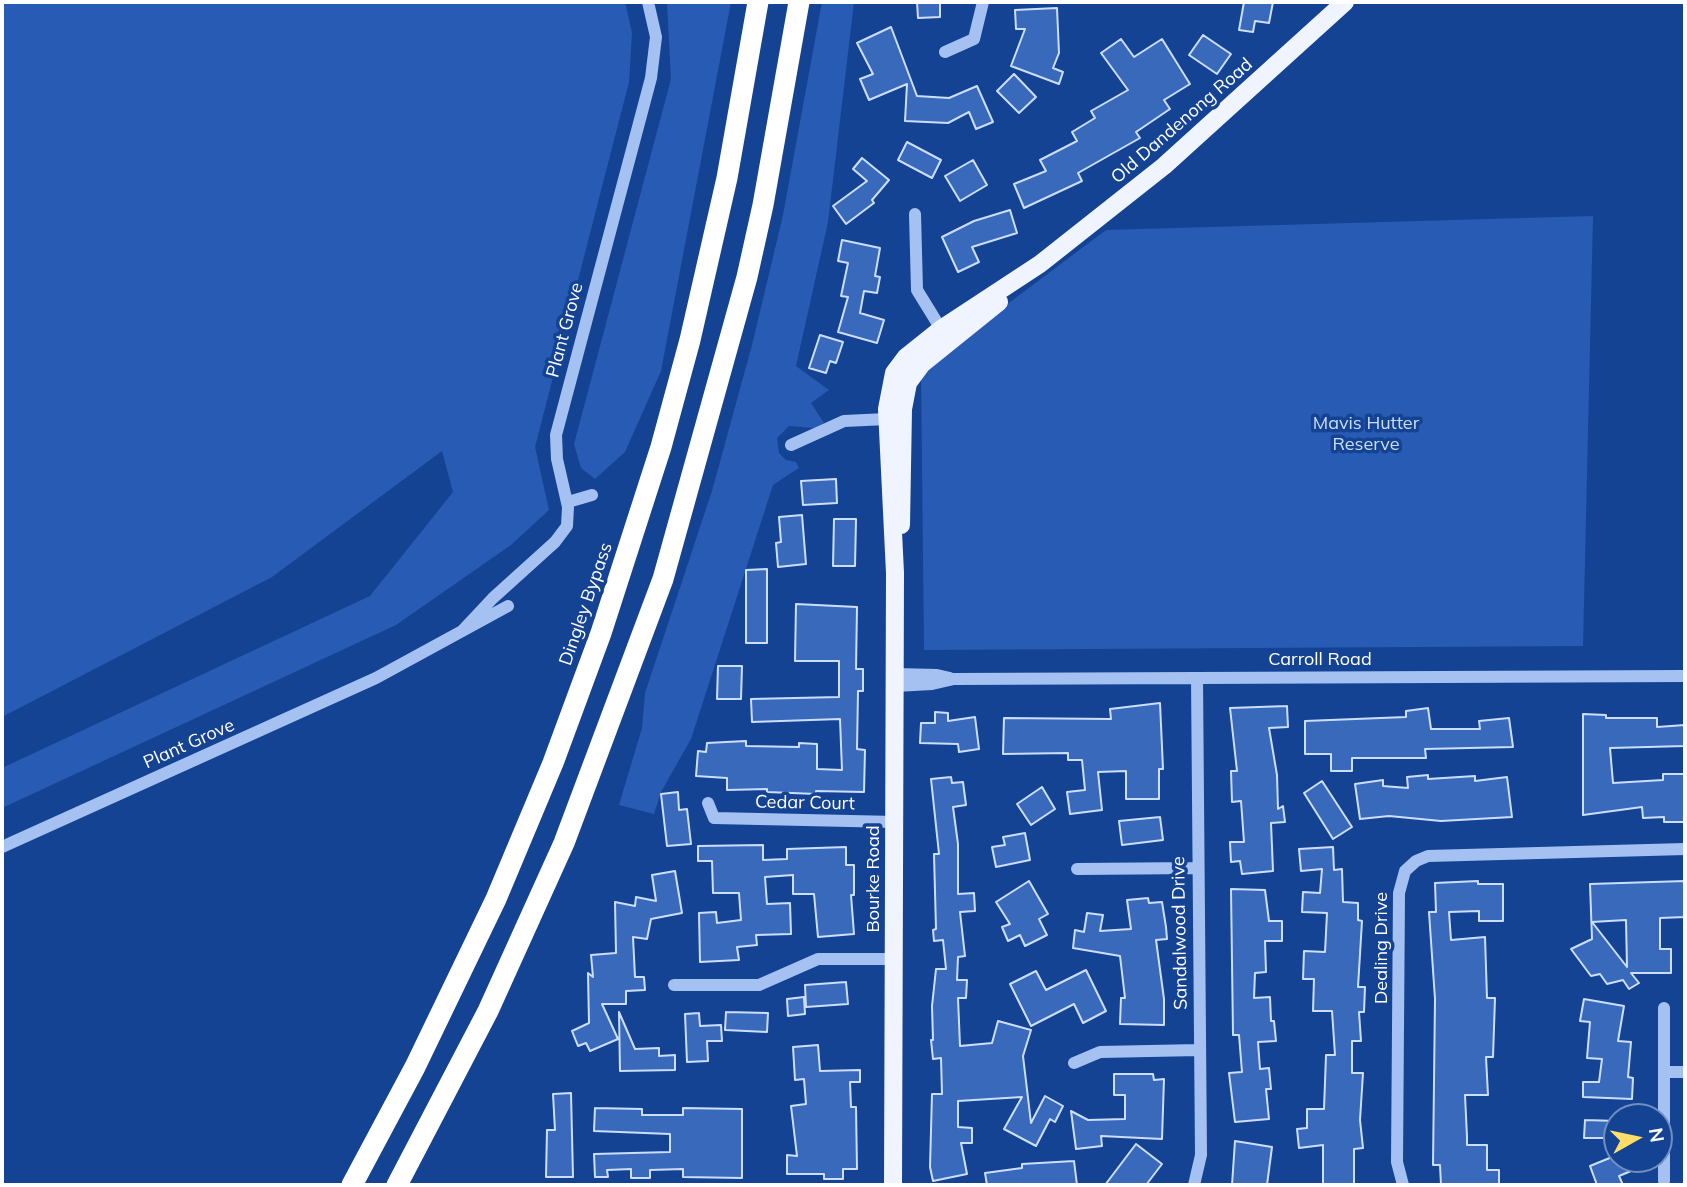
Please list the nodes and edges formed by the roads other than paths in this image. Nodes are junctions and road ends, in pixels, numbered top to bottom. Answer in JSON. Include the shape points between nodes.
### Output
{"nodes":[{"id":1,"x":648,"y":2,"type":"edge"},
{"id":2,"x":758,"y":2,"type":"edge"},
{"id":3,"x":799,"y":2,"type":"edge"},
{"id":4,"x":983,"y":2,"type":"edge"},
{"id":5,"x":1345,"y":2,"type":"edge"},
{"id":6,"x":945,"y":52,"type":"dead end"},
{"id":7,"x":915,"y":214,"type":"dead end"},
{"id":8,"x":945,"y":336,"type":"junction"},
{"id":9,"x":895,"y":418,"type":"junction"},
{"id":10,"x":792,"y":444,"type":"dead end"},
{"id":11,"x":592,"y":495,"type":"dead end"},
{"id":12,"x":568,"y":502,"type":"junction"},
{"id":13,"x":508,"y":606,"type":"dead end"},
{"id":14,"x":463,"y":630,"type":"junction"},
{"id":15,"x":1685,"y":676,"type":"edge"},
{"id":16,"x":1197,"y":678,"type":"junction"},
{"id":17,"x":895,"y":680,"type":"junction"},
{"id":18,"x":708,"y":803,"type":"dead end"},
{"id":19,"x":895,"y":822,"type":"junction"},
{"id":20,"x":2,"y":847,"type":"edge"},
{"id":21,"x":1685,"y":849,"type":"edge"},
{"id":22,"x":1197,"y":868,"type":"junction"},
{"id":23,"x":1077,"y":869,"type":"dead end"},
{"id":24,"x":895,"y":959,"type":"junction"},
{"id":25,"x":674,"y":985,"type":"dead end"},
{"id":26,"x":1664,"y":1008,"type":"dead end"},
{"id":27,"x":1199,"y":1050,"type":"junction"},
{"id":28,"x":1074,"y":1063,"type":"dead end"},
{"id":29,"x":1664,"y":1072,"type":"junction"},
{"id":30,"x":1685,"y":1072,"type":"edge"},
{"id":31,"x":1664,"y":1181,"type":"dead end"},
{"id":32,"x":352,"y":1185,"type":"edge"},
{"id":33,"x":397,"y":1185,"type":"edge"},
{"id":34,"x":893,"y":1185,"type":"edge"},
{"id":35,"x":1194,"y":1185,"type":"edge"},
{"id":36,"x":1403,"y":1185,"type":"edge"}],
"edges":[{"from":1,"to":12,"type":"street","name":"Plant Grove","via":[[656,37],[651,78],[558,427],[556,455]]},
{"from":2,"to":32,"type":"highway","name":"Dingley Bypass","via":[[729,166],[690,340],[601,633],[496,900]]},
{"from":3,"to":33,"type":"highway","via":[[747,277],[663,579],[564,843],[488,1011]]},
{"from":4,"to":6,"type":"street","via":[[974,39]]},
{"from":5,"to":8,"type":"main road","name":"Old Dandenong Road","via":[[1164,166]]},
{"from":7,"to":8,"type":"street","via":[[918,290]]},
{"from":8,"to":9,"type":"main road","name":"Old Dandenong Road","via":[[906,370]]},
{"from":9,"to":10,"type":"street","via":[[844,421]]},
{"from":9,"to":17,"type":"main road","name":"Bourke Road","via":[[903,502],[895,573]]},
{"from":11,"to":12,"type":"street"},
{"from":12,"to":14,"type":"street","name":"Plant Grove","via":[[567,526],[561,536]]},
{"from":13,"to":14,"type":"street","name":"Plant Grove"},
{"from":14,"to":20,"type":"street","name":"Plant Grove","via":[[376,678]]},
{"from":15,"to":16,"type":"street","name":"Carroll Road"},
{"from":16,"to":17,"type":"street","name":"Carroll Road","via":[[954,679],[937,675]]},
{"from":16,"to":22,"type":"street","name":"Sandalwood Drive"},
{"from":17,"to":19,"type":"main road","name":"Bourke Road"},
{"from":18,"to":19,"type":"street","name":"Cedar Court","via":[[711,823]]},
{"from":19,"to":24,"type":"main road","name":"Bourke Road"},
{"from":21,"to":36,"type":"street","name":"Dealing Drive","via":[[1428,856],[1405,872],[1399,893],[1397,1162]]},
{"from":22,"to":23,"type":"street"},
{"from":22,"to":27,"type":"street","name":"Sandalwood Drive"},
{"from":24,"to":25,"type":"street","via":[[818,959],[759,985]]},
{"from":24,"to":34,"type":"main road","name":"Bourke Road"},
{"from":26,"to":29,"type":"street"},
{"from":27,"to":28,"type":"street","via":[[1100,1052]]},
{"from":27,"to":35,"type":"street","name":"Sandalwood Drive","via":[[1201,1155]]},
{"from":29,"to":30,"type":"street"},
{"from":29,"to":31,"type":"street"}]}
